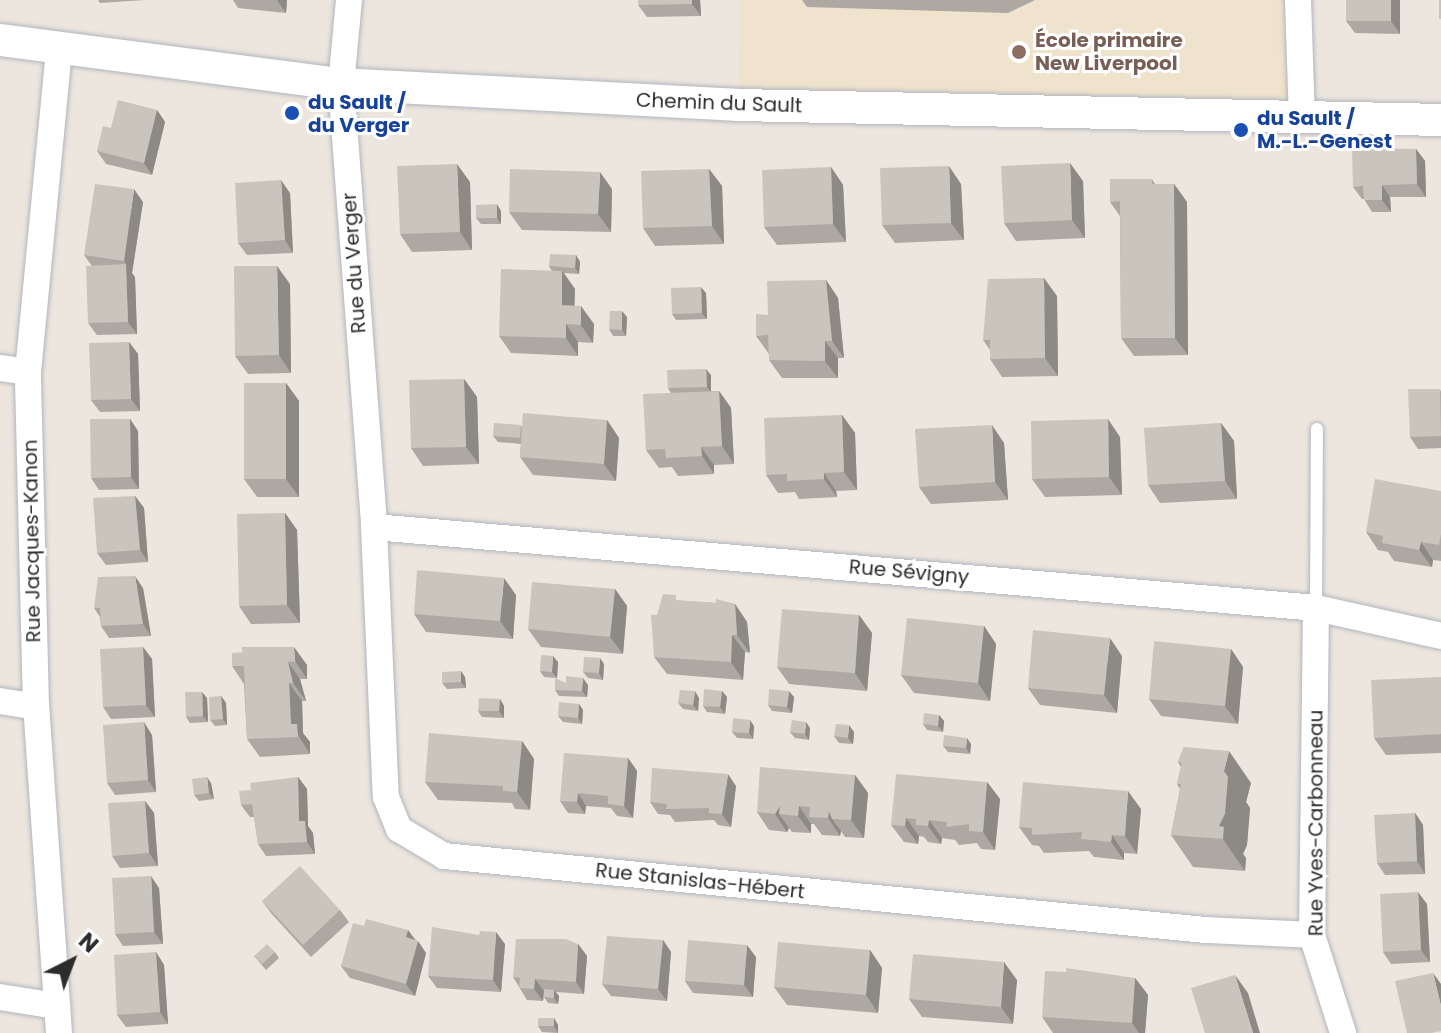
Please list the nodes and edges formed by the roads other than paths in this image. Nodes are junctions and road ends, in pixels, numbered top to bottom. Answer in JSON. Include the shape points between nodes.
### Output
{"nodes":[{"id":1,"x":349,"y":0,"type":"edge"},
{"id":2,"x":1298,"y":0,"type":"edge"},
{"id":3,"x":0,"y":40,"type":"edge"},
{"id":4,"x":59,"y":51,"type":"junction"},
{"id":5,"x":341,"y":84,"type":"junction"},
{"id":6,"x":1302,"y":120,"type":"junction"},
{"id":7,"x":1441,"y":120,"type":"edge"},
{"id":8,"x":0,"y":368,"type":"edge"},
{"id":9,"x":28,"y":372,"type":"junction"},
{"id":10,"x":1317,"y":429,"type":"dead end"},
{"id":11,"x":374,"y":527,"type":"junction"},
{"id":12,"x":1316,"y":608,"type":"junction"},
{"id":13,"x":1441,"y":636,"type":"edge"},
{"id":14,"x":0,"y":701,"type":"edge"},
{"id":15,"x":36,"y":707,"type":"junction"},
{"id":16,"x":1312,"y":935,"type":"junction"},
{"id":17,"x":0,"y":997,"type":"edge"},
{"id":18,"x":57,"y":1006,"type":"junction"},
{"id":19,"x":59,"y":1033,"type":"edge"},
{"id":20,"x":1343,"y":1033,"type":"edge"}],
"edges":[{"from":1,"to":5,"type":"street","name":"Rue du Verger"},
{"from":2,"to":6,"type":"street"},
{"from":3,"to":4,"type":"street","name":"Chemin du Sault"},
{"from":4,"to":5,"type":"street","name":"Chemin du Sault"},
{"from":4,"to":9,"type":"street","name":"Rue Jacques-Kanon"},
{"from":5,"to":6,"type":"street","name":"Chemin du Sault","via":[[754,105]]},
{"from":5,"to":11,"type":"street","name":"Rue du Verger"},
{"from":6,"to":7,"type":"street","name":"Chemin du Sault"},
{"from":8,"to":9,"type":"street"},
{"from":9,"to":15,"type":"street","name":"Rue Jacques-Kanon"},
{"from":10,"to":12,"type":"lane"},
{"from":11,"to":12,"type":"street","name":"Rue Sévigny"},
{"from":11,"to":16,"type":"street","name":"Rue Stanislas-Hébert","via":[[386,797],[399,829],[444,856],[1206,930]]},
{"from":12,"to":13,"type":"street","name":"Rue Sévigny"},
{"from":12,"to":16,"type":"street","name":"Rue Yves-Carbonneau"},
{"from":14,"to":15,"type":"street"},
{"from":15,"to":18,"type":"street","name":"Rue Jacques-Kanon"},
{"from":16,"to":20,"type":"street","name":"Rue Yves-Carbonneau"},
{"from":17,"to":18,"type":"street"},
{"from":18,"to":19,"type":"street","name":"Rue Jacques-Kanon"}]}
